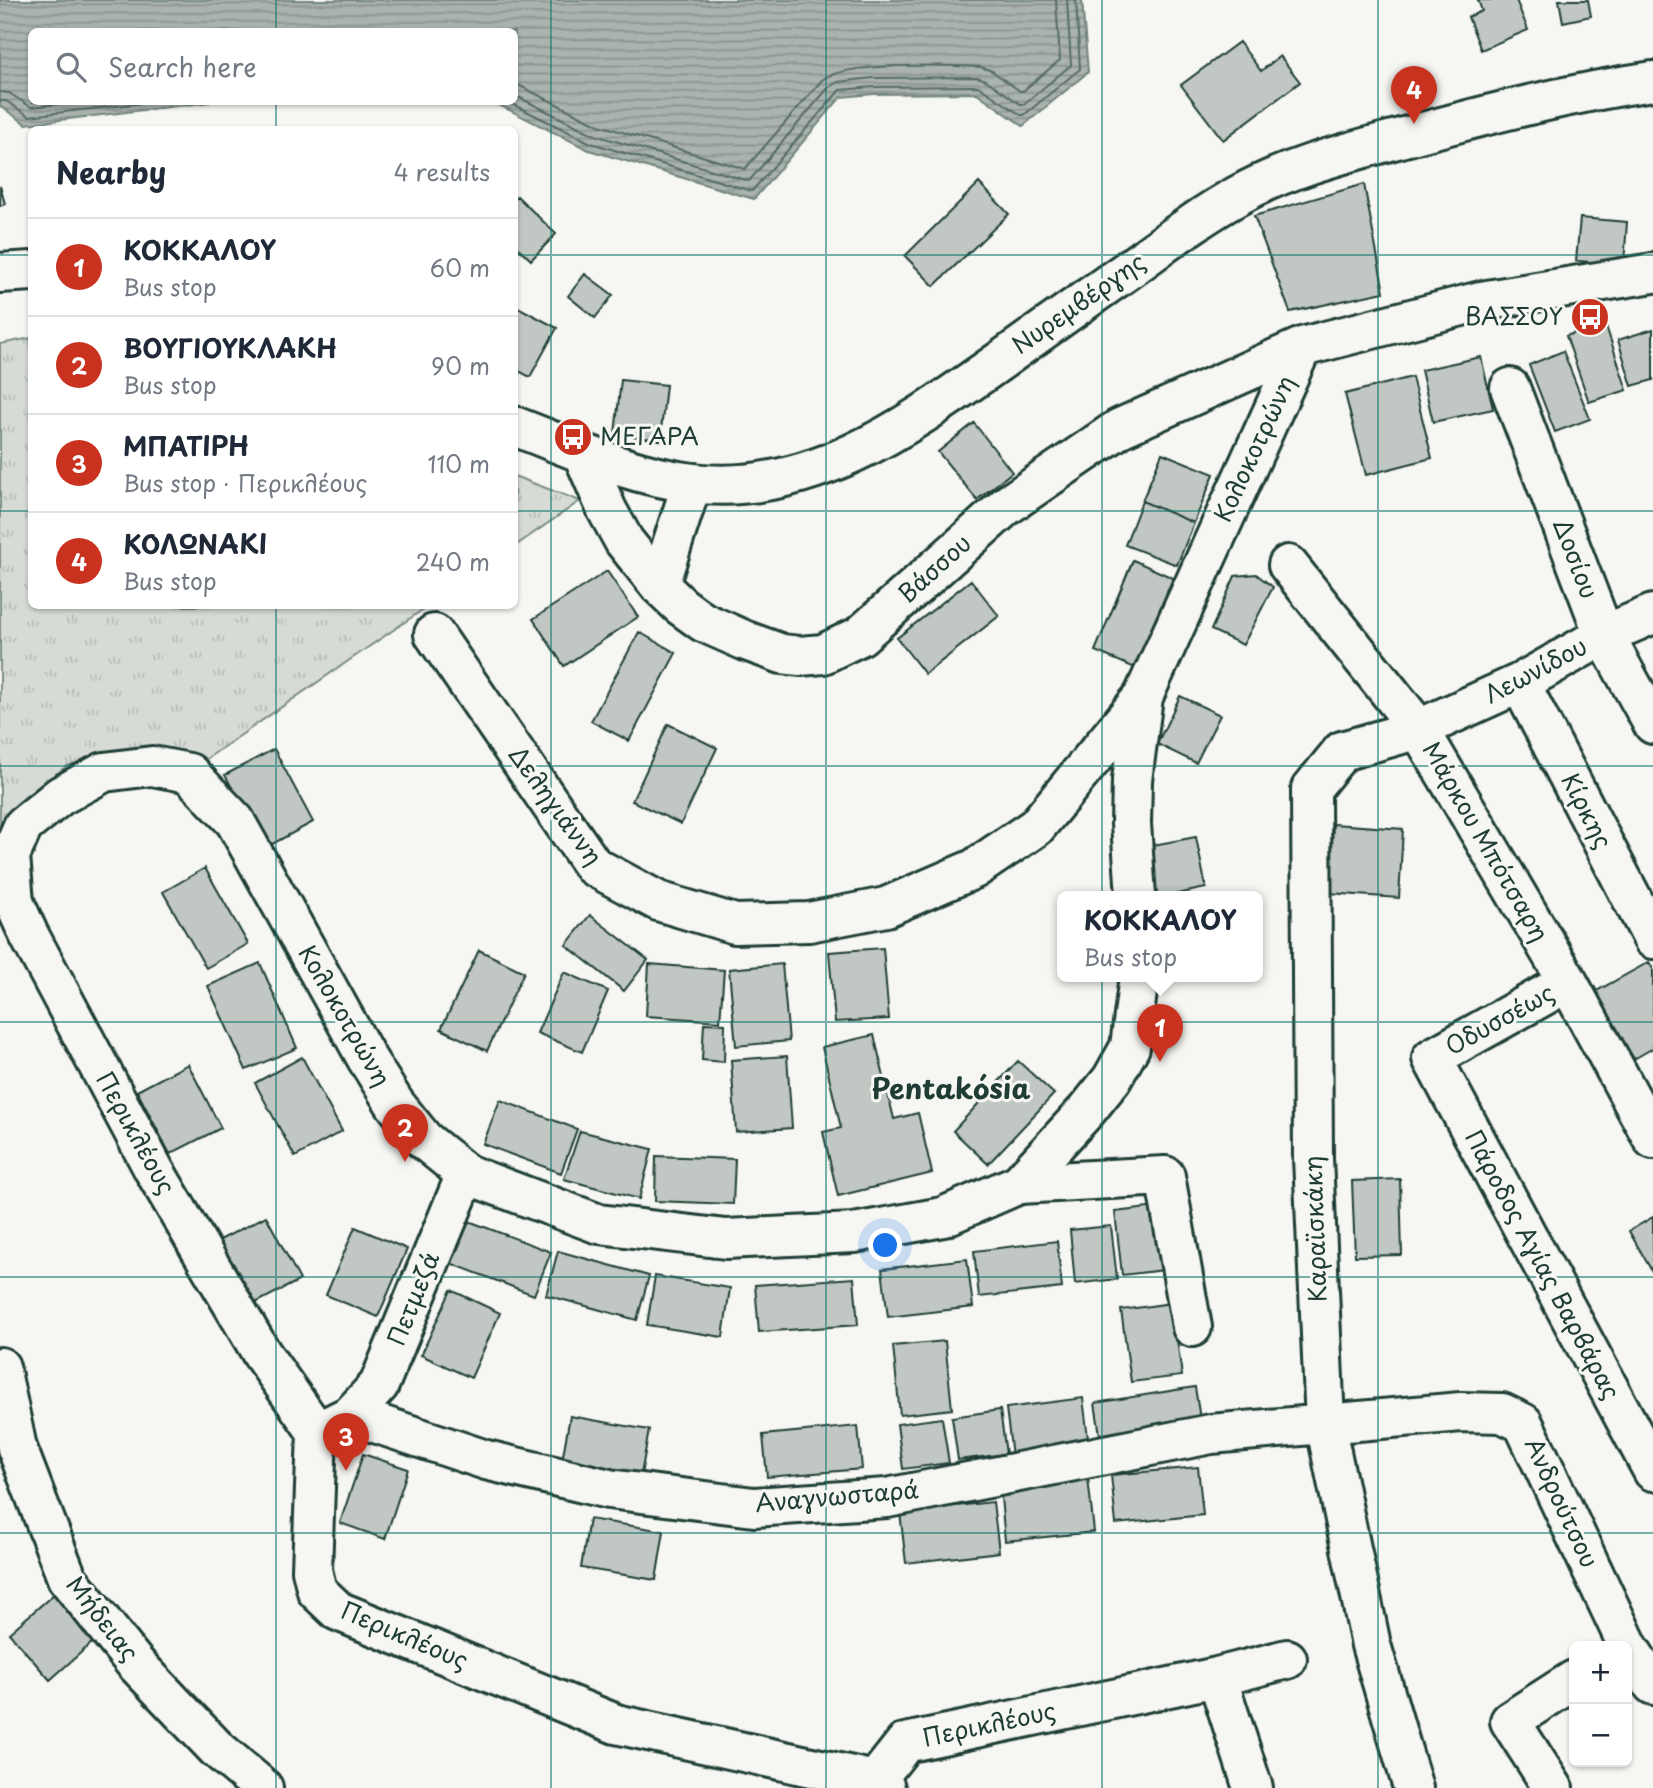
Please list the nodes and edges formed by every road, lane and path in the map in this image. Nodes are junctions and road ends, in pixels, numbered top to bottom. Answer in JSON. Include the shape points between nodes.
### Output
{"nodes":[{"id":1,"x":1653,"y":80,"type":"edge"},
{"id":2,"x":28,"y":271,"type":"edge"},
{"id":3,"x":0,"y":273,"type":"edge"},
{"id":4,"x":1653,"y":273,"type":"edge"},
{"id":5,"x":1302,"y":347,"type":"junction"},
{"id":6,"x":1510,"y":388,"type":"dead end"},
{"id":7,"x":518,"y":428,"type":"edge"},
{"id":8,"x":582,"y":452,"type":"junction"},
{"id":9,"x":692,"y":483,"type":"junction"},
{"id":10,"x":1287,"y":565,"type":"dead end"},
{"id":11,"x":659,"y":584,"type":"junction"},
{"id":12,"x":1653,"y":614,"type":"edge"},
{"id":13,"x":433,"y":634,"type":"dead end"},
{"id":14,"x":1604,"y":635,"type":"junction"},
{"id":15,"x":1520,"y":683,"type":"junction"},
{"id":16,"x":1143,"y":697,"type":"junction"},
{"id":17,"x":1653,"y":724,"type":"edge"},
{"id":18,"x":1419,"y":729,"type":"junction"},
{"id":19,"x":234,"y":821,"type":"joint"},
{"id":20,"x":1136,"y":891,"type":"edge"},
{"id":21,"x":1653,"y":939,"type":"edge"},
{"id":22,"x":1138,"y":982,"type":"edge"},
{"id":23,"x":1568,"y":982,"type":"junction"},
{"id":24,"x":1432,"y":1058,"type":"joint"},
{"id":25,"x":1653,"y":1139,"type":"edge"},
{"id":26,"x":466,"y":1174,"type":"junction"},
{"id":27,"x":1019,"y":1184,"type":"junction"},
{"id":28,"x":1192,"y":1327,"type":"dead end"},
{"id":29,"x":0,"y":1367,"type":"edge"},
{"id":30,"x":351,"y":1415,"type":"junction"},
{"id":31,"x":1325,"y":1423,"type":"junction"},
{"id":32,"x":317,"y":1432,"type":"junction"},
{"id":33,"x":1653,"y":1471,"type":"edge"},
{"id":34,"x":1636,"y":1640,"type":"edge"},
{"id":35,"x":1287,"y":1660,"type":"dead end"},
{"id":36,"x":1217,"y":1677,"type":"junction"},
{"id":37,"x":1569,"y":1683,"type":"edge"},
{"id":38,"x":1653,"y":1685,"type":"edge"},
{"id":39,"x":880,"y":1784,"type":"edge"},
{"id":40,"x":263,"y":1788,"type":"edge"},
{"id":41,"x":1254,"y":1788,"type":"edge"},
{"id":42,"x":1413,"y":1788,"type":"edge"},
{"id":43,"x":1553,"y":1788,"type":"edge"}],
"edges":[{"from":1,"to":9,"type":"street","name":"Νυρεμβέργης","via":[[1462,121],[1302,167],[1239,195],[1192,224],[940,403],[863,450],[792,476],[733,486]]},
{"from":2,"to":3,"type":"street"},
{"from":4,"to":5,"type":"street","name":"Κολοκοτρώνη","via":[[1481,301]]},
{"from":5,"to":11,"type":"street","name":"Βάσσου","via":[[1120,428],[1006,506],[860,636],[823,654],[782,654],[746,641],[703,622]]},
{"from":5,"to":16,"type":"street","name":"Κολοκοτρώνη"},
{"from":6,"to":14,"type":"street","name":"Δοσίου"},
{"from":7,"to":8,"type":"street","name":"Νυρεμβέργης"},
{"from":8,"to":9,"type":"street","name":"Νυρεμβέργης","via":[[641,473]]},
{"from":8,"to":11,"type":"street","name":"Βάσσου","via":[[624,541]]},
{"from":9,"to":11,"type":"street"},
{"from":10,"to":18,"type":"street","name":"Μάρκου Μπότσαρη"},
{"from":12,"to":14,"type":"street","name":"Λεωνίδου"},
{"from":13,"to":16,"type":"street","name":"Δεληγιάννη","via":[[593,866],[658,901],[735,924],[809,922],[886,906],[974,869],[1035,827]]},
{"from":14,"to":15,"type":"street","name":"Λεωνίδου"},
{"from":14,"to":17,"type":"street","name":"Δοσίου"},
{"from":15,"to":18,"type":"street","name":"Λεωνίδου"},
{"from":15,"to":21,"type":"street","name":"Κίρκης"},
{"from":16,"to":20,"type":"street","name":"Κολοκοτρώνη","via":[[1132,780]]},
{"from":18,"to":23,"type":"street","name":"Μάρκου Μπότσαρη"},
{"from":18,"to":31,"type":"street","name":"Καραϊσκάκη","via":[[1342,751],[1311,789],[1313,1158]]},
{"from":19,"to":26,"type":"street","name":"Κολοκοτρώνη","via":[[395,1104],[424,1140]]},
{"from":19,"to":32,"type":"street","name":"Περικλέους","via":[[189,773],[152,766],[104,772],[60,796],[23,826],[10,856],[14,902],[154,1170],[262,1354]]},
{"from":22,"to":27,"type":"street","name":"Κολοκοτρώνη","via":[[1130,1047],[1112,1079]]},
{"from":23,"to":24,"type":"street","name":"Οδυσσέως"},
{"from":23,"to":25,"type":"street","name":"Μάρκου Μπότσαρη"},
{"from":24,"to":33,"type":"street","name":"Πάροδος Αγίας Βαρβάρας"},
{"from":26,"to":27,"type":"street","name":"Κολοκοτρώνη","via":[[599,1224],[726,1239],[854,1233],[943,1217]]},
{"from":26,"to":30,"type":"street","name":"Πετμεζά","via":[[379,1385]]},
{"from":27,"to":28,"type":"street","via":[[1165,1176]]},
{"from":29,"to":40,"type":"street","name":"Μήδειας","via":[[17,1448],[68,1577],[135,1663],[216,1748]]},
{"from":30,"to":31,"type":"street","name":"Αναγνωσταρά","via":[[486,1460],[608,1489],[754,1507],[887,1498],[1211,1434]]},
{"from":30,"to":32,"type":"street"},
{"from":31,"to":34,"type":"street","name":"Ανδρούτσου","via":[[1461,1412],[1502,1413],[1523,1423]]},
{"from":31,"to":42,"type":"street","name":"Καραϊσκάκη","via":[[1371,1645]]},
{"from":32,"to":39,"type":"street","name":"Περικλέους","via":[[313,1570],[317,1591],[338,1611],[616,1724]]},
{"from":34,"to":38,"type":"street","name":"Ανδρούτσου"},
{"from":35,"to":36,"type":"street","name":"Περικλέους"},
{"from":36,"to":39,"type":"street","name":"Περικλέους","via":[[905,1743]]},
{"from":36,"to":41,"type":"street"},
{"from":37,"to":43,"type":"street","via":[[1510,1721]]}]}
